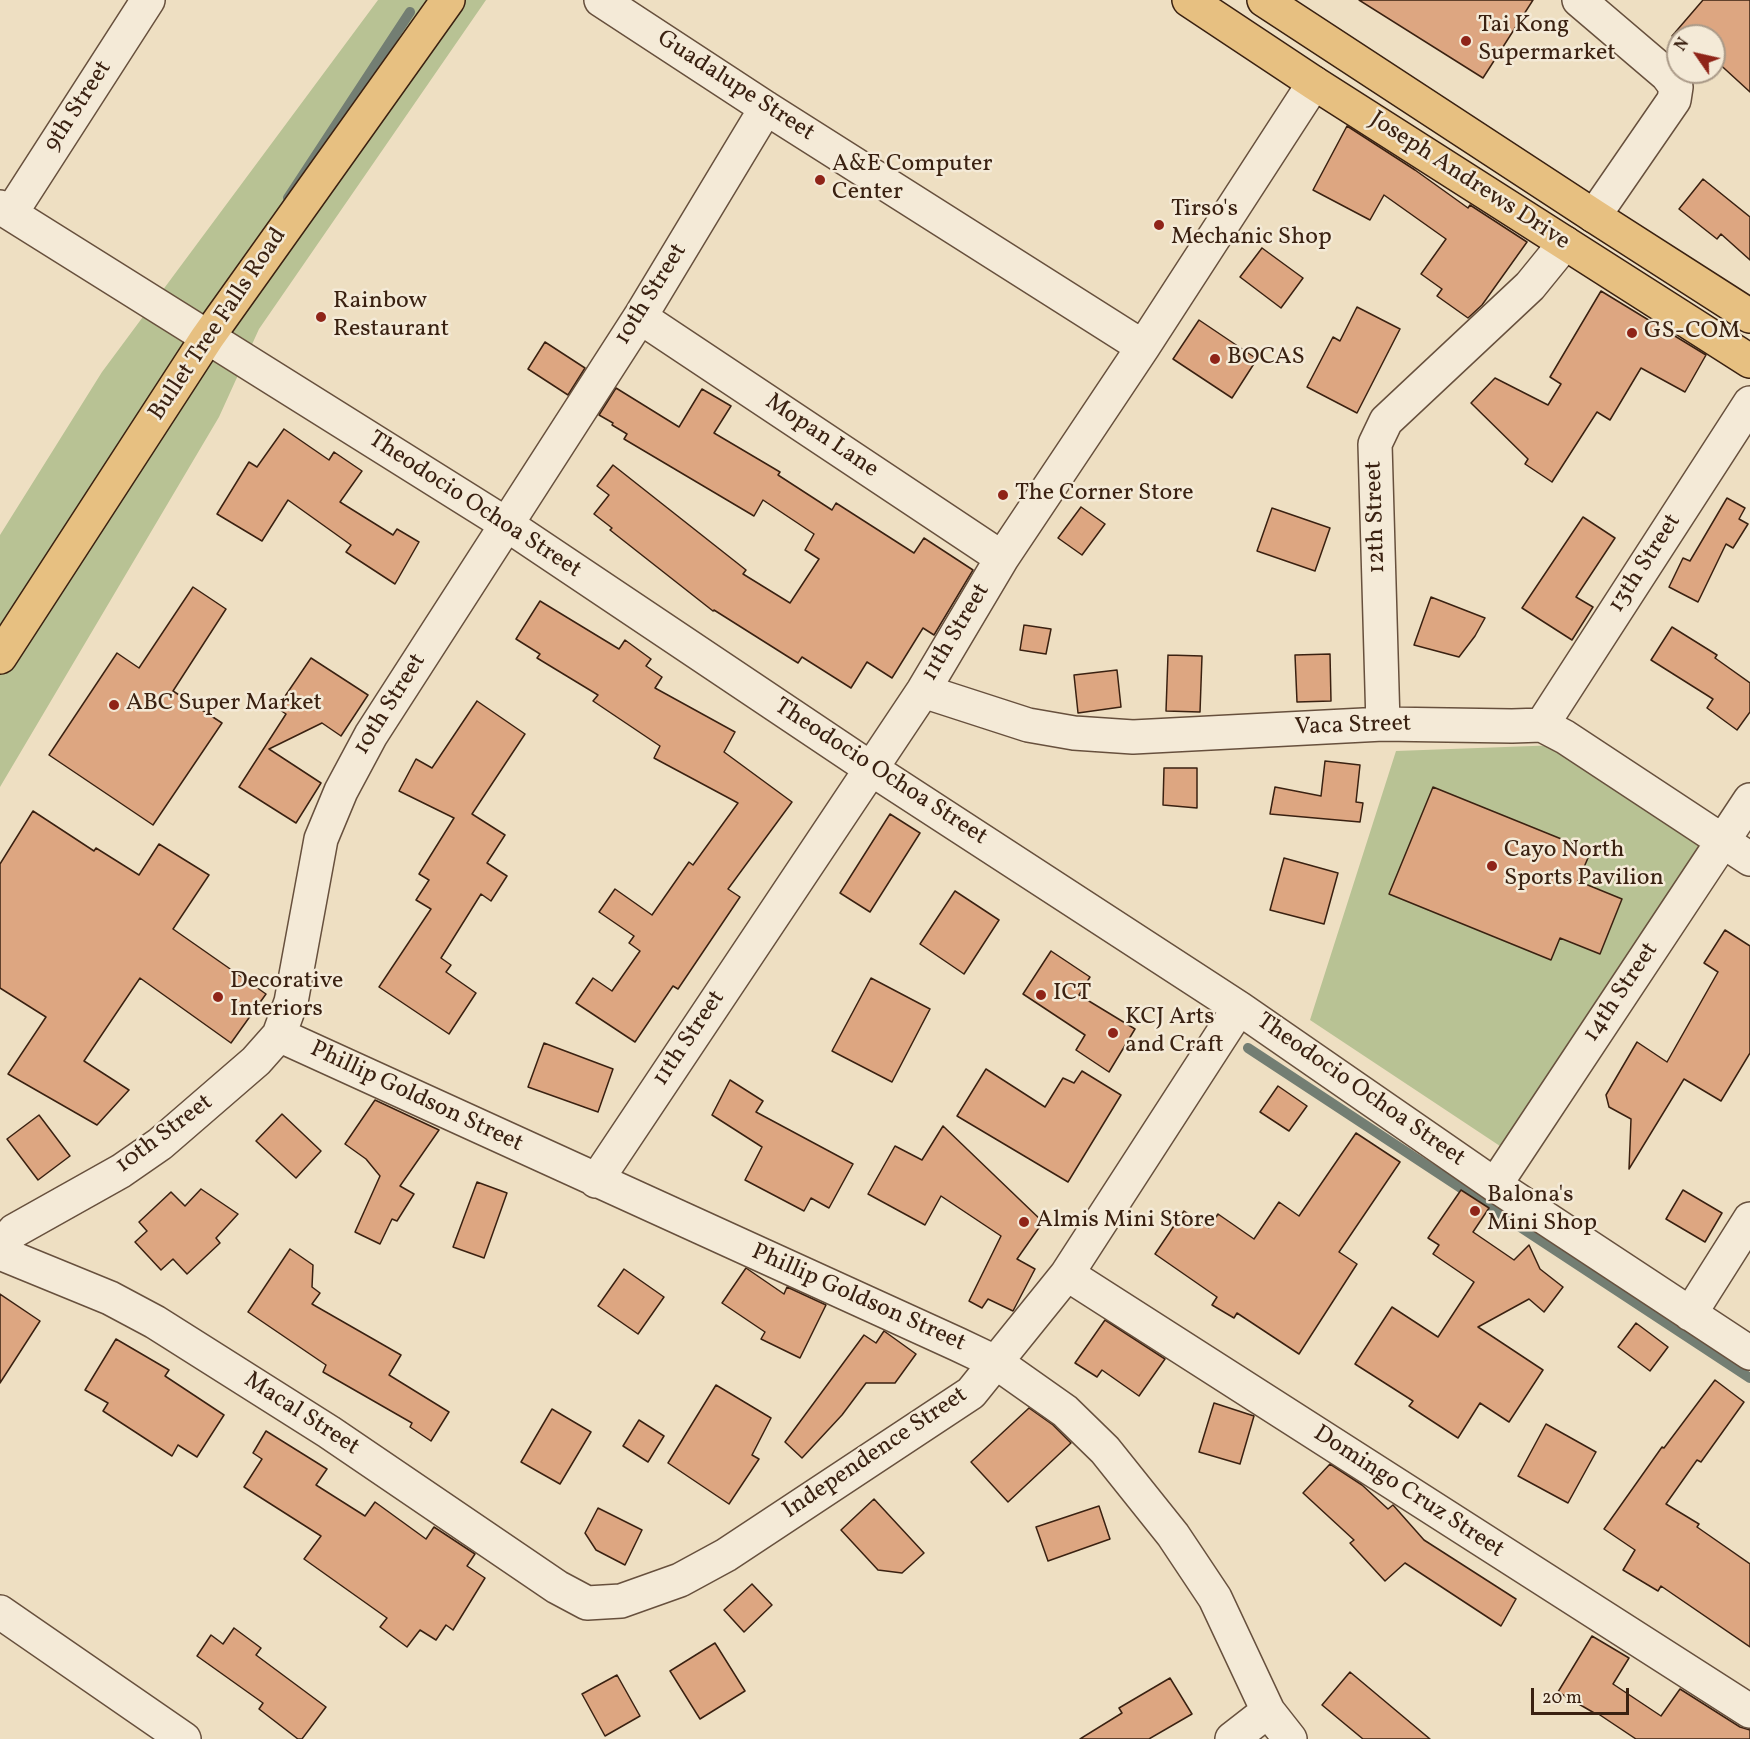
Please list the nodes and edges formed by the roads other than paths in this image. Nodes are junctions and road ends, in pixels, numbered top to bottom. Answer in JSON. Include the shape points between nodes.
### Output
{"nodes":[{"id":1,"x":148,"y":0,"type":"edge"},
{"id":2,"x":602,"y":0,"type":"edge"},
{"id":3,"x":1189,"y":0,"type":"edge"},
{"id":4,"x":1264,"y":0,"type":"edge"},
{"id":5,"x":1579,"y":0,"type":"edge"},
{"id":6,"x":445,"y":1,"type":"edge"},
{"id":7,"x":1314,"y":83,"type":"junction"},
{"id":8,"x":766,"y":108,"type":"junction"},
{"id":9,"x":6,"y":210,"type":"edge"},
{"id":10,"x":1594,"y":216,"type":"junction"},
{"id":11,"x":1565,"y":243,"type":"junction"},
{"id":12,"x":1750,"y":316,"type":"edge"},
{"id":13,"x":640,"y":317,"type":"junction"},
{"id":14,"x":207,"y":338,"type":"junction"},
{"id":15,"x":1143,"y":347,"type":"junction"},
{"id":16,"x":1750,"y":361,"type":"edge"},
{"id":17,"x":1750,"y":403,"type":"edge"},
{"id":18,"x":506,"y":524,"type":"junction"},
{"id":19,"x":1002,"y":558,"type":"junction"},
{"id":20,"x":0,"y":657,"type":"edge"},
{"id":21,"x":923,"y":691,"type":"junction"},
{"id":22,"x":1383,"y":724,"type":"junction"},
{"id":23,"x":1542,"y":725,"type":"junction"},
{"id":24,"x":870,"y":768,"type":"junction"},
{"id":25,"x":1750,"y":800,"type":"edge"},
{"id":26,"x":1722,"y":841,"type":"junction"},
{"id":27,"x":1750,"y":859,"type":"edge"},
{"id":28,"x":1239,"y":1008,"type":"junction"},
{"id":29,"x":279,"y":1035,"type":"junction"},
{"id":30,"x":596,"y":1180,"type":"junction"},
{"id":31,"x":1494,"y":1185,"type":"junction"},
{"id":32,"x":1750,"y":1219,"type":"edge"},
{"id":33,"x":0,"y":1247,"type":"edge"},
{"id":34,"x":0,"y":1253,"type":"edge"},
{"id":35,"x":1067,"y":1274,"type":"junction"},
{"id":36,"x":1690,"y":1314,"type":"junction"},
{"id":37,"x":1750,"y":1353,"type":"edge"},
{"id":38,"x":997,"y":1363,"type":"junction"},
{"id":39,"x":587,"y":1603,"type":"joint"},
{"id":40,"x":0,"y":1612,"type":"edge"},
{"id":41,"x":1268,"y":1711,"type":"junction"},
{"id":42,"x":1750,"y":1711,"type":"edge"},
{"id":43,"x":166,"y":1734,"type":"edge"},
{"id":44,"x":1232,"y":1739,"type":"edge"},
{"id":45,"x":1290,"y":1739,"type":"edge"}],
"edges":[{"from":1,"to":9,"type":"street","name":"9th Street"},
{"from":2,"to":8,"type":"street","name":"Guadalupe Street"},
{"from":3,"to":7,"type":"main road","name":"Joseph Andrews Drive"},
{"from":4,"to":10,"type":"main road","name":"Joseph Andrews Drive"},
{"from":5,"to":10,"type":"street","via":[[1676,87],[1674,100]]},
{"from":6,"to":14,"type":"main road","name":"Bullet Tree Falls Road"},
{"from":7,"to":11,"type":"main road","name":"Joseph Andrews Drive"},
{"from":7,"to":15,"type":"street","name":"11th Street"},
{"from":8,"to":13,"type":"street","name":"10th Street"},
{"from":8,"to":15,"type":"street","name":"Guadalupe Street"},
{"from":9,"to":14,"type":"street","name":"Theodocio Ochoa Street"},
{"from":10,"to":12,"type":"main road","name":"Joseph Andrews Drive"},
{"from":11,"to":16,"type":"main road","name":"Joseph Andrews Drive"},
{"from":11,"to":22,"type":"street","name":"12th Street","via":[[1530,286],[1386,422],[1375,444]]},
{"from":13,"to":18,"type":"street","name":"10th Street"},
{"from":13,"to":19,"type":"street","name":"Mopan Lane"},
{"from":14,"to":18,"type":"street","name":"Theodocio Ochoa Street"},
{"from":14,"to":20,"type":"main road","name":"Bullet Tree Falls Road"},
{"from":15,"to":19,"type":"street","name":"11th Street"},
{"from":17,"to":23,"type":"street","name":"13th Street"},
{"from":18,"to":24,"type":"street","name":"Theodocio Ochoa Street"},
{"from":18,"to":29,"type":"street","name":"10th Street","via":[[371,735],[340,791],[321,839],[291,1002]]},
{"from":19,"to":21,"type":"street","name":"11th Street"},
{"from":21,"to":22,"type":"street","name":"Vaca Street","via":[[1028,725],[1110,736]]},
{"from":21,"to":24,"type":"street","name":"11th Street"},
{"from":22,"to":23,"type":"street","name":"Vaca Street"},
{"from":23,"to":26,"type":"street"},
{"from":24,"to":28,"type":"street","name":"Theodocio Ochoa Street"},
{"from":24,"to":30,"type":"street","name":"11th Street"},
{"from":25,"to":26,"type":"street","name":"14th Street"},
{"from":26,"to":27,"type":"street"},
{"from":26,"to":31,"type":"street","name":"14th Street"},
{"from":28,"to":31,"type":"street","name":"Theodocio Ochoa Street"},
{"from":28,"to":35,"type":"street","name":"Independence Street"},
{"from":29,"to":30,"type":"street","name":"Phillip Goldson Street"},
{"from":29,"to":33,"type":"street","name":"10th Street","via":[[256,1061],[160,1144],[121,1171],[14,1231]]},
{"from":30,"to":38,"type":"street","name":"Phillip Goldson Street"},
{"from":31,"to":36,"type":"street","name":"Theodocio Ochoa Street"},
{"from":32,"to":36,"type":"street"},
{"from":34,"to":39,"type":"street","name":"Macal Street","via":[[110,1298],[155,1322]]},
{"from":35,"to":38,"type":"street","name":"Independence Street"},
{"from":35,"to":42,"type":"street","name":"Domingo Cruz Street"},
{"from":36,"to":37,"type":"street","name":"Theodocio Ochoa Street"},
{"from":38,"to":39,"type":"street","name":"Independence Street","via":[[971,1393],[726,1555],[680,1580],[621,1600]]},
{"from":38,"to":41,"type":"street","name":"Phillip Goldson Street","via":[[1065,1411],[1106,1450],[1173,1535],[1215,1598]]},
{"from":40,"to":43,"type":"street"},
{"from":41,"to":44,"type":"street"},
{"from":41,"to":45,"type":"street","name":"Phillip Goldson Street"}]}
